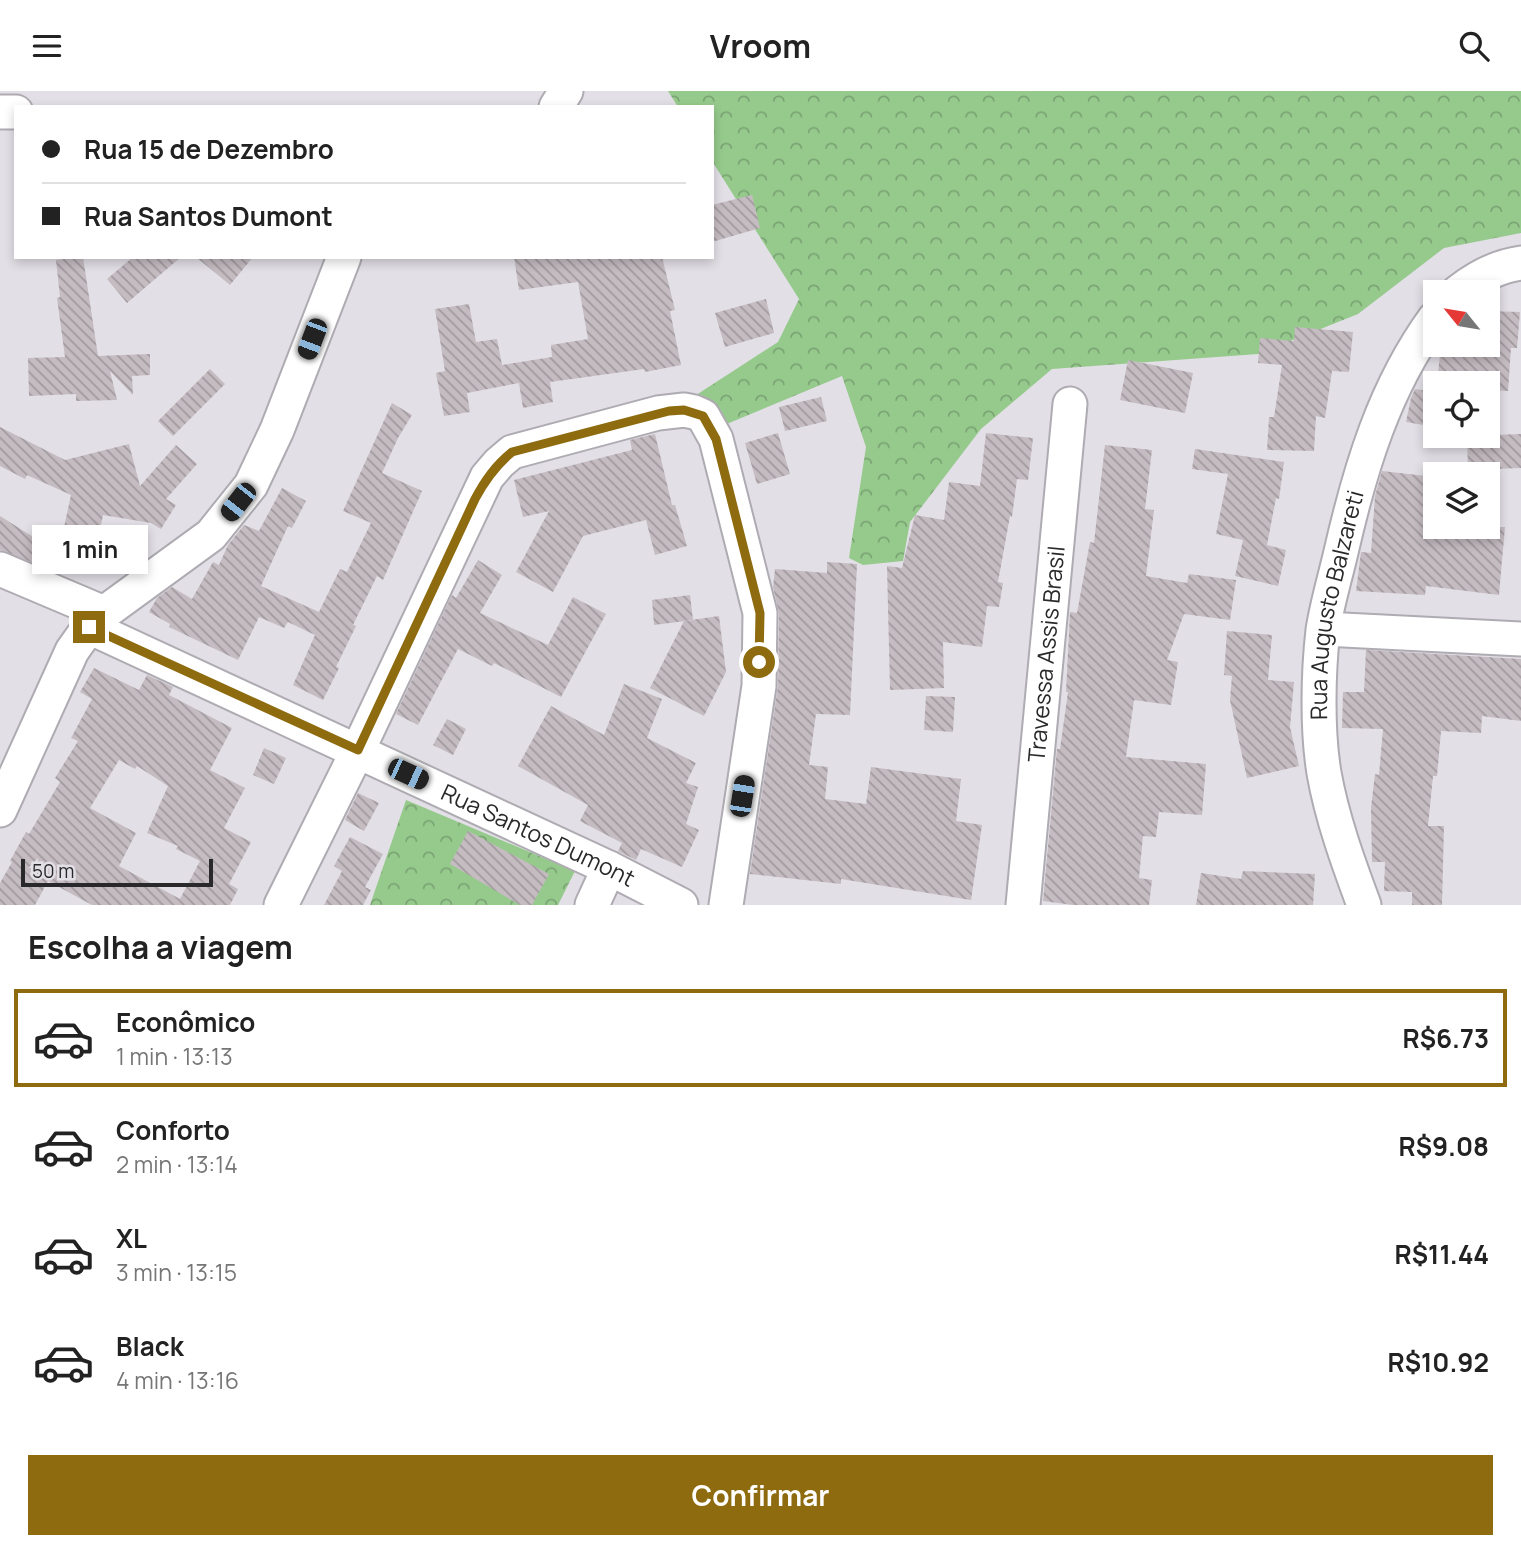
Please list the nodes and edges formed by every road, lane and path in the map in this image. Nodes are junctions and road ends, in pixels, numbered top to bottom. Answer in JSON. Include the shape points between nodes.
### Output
{"nodes":[{"id":1,"x":343,"y":259,"type":"edge"},
{"id":2,"x":1521,"y":263,"type":"edge"},
{"id":3,"x":1476,"y":280,"type":"edge"},
{"id":4,"x":1423,"y":337,"type":"edge"},
{"id":5,"x":1069,"y":404,"type":"dead end"},
{"id":6,"x":0,"y":569,"type":"edge"},
{"id":7,"x":96,"y":620,"type":"junction"},
{"id":8,"x":1324,"y":629,"type":"junction"},
{"id":9,"x":1521,"y":639,"type":"edge"},
{"id":10,"x":358,"y":750,"type":"junction"},
{"id":11,"x":0,"y":810,"type":"edge"},
{"id":12,"x":609,"y":868,"type":"junction"},
{"id":13,"x":281,"y":905,"type":"edge"},
{"id":14,"x":592,"y":905,"type":"edge"},
{"id":15,"x":681,"y":905,"type":"edge"},
{"id":16,"x":726,"y":905,"type":"edge"},
{"id":17,"x":1023,"y":905,"type":"edge"},
{"id":18,"x":1364,"y":905,"type":"edge"}],
"edges":[{"from":1,"to":7,"type":"street","via":[[251,485],[211,535]]},
{"from":2,"to":3,"type":"street"},
{"from":4,"to":8,"type":"street","name":"Rua Augusto Balzareti","via":[[1373,433]]},
{"from":5,"to":17,"type":"street","name":"Travessa Assis Brasil"},
{"from":6,"to":7,"type":"street","name":"Rua Santos Dumont"},
{"from":7,"to":10,"type":"street","name":"Rua Santos Dumont"},
{"from":7,"to":11,"type":"street","via":[[72,651]]},
{"from":8,"to":9,"type":"street"},
{"from":8,"to":18,"type":"street","name":"Rua Augusto Balzareti","via":[[1320,706],[1324,772],[1344,852]]},
{"from":10,"to":12,"type":"street","name":"Rua Santos Dumont"},
{"from":10,"to":13,"type":"street"},
{"from":10,"to":16,"type":"street","via":[[475,499],[499,463],[512,452],[658,413],[684,410],[703,416],[719,450],[760,613],[758,686]]},
{"from":12,"to":14,"type":"street"},
{"from":12,"to":15,"type":"street","name":"Rua Santos Dumont"}]}
